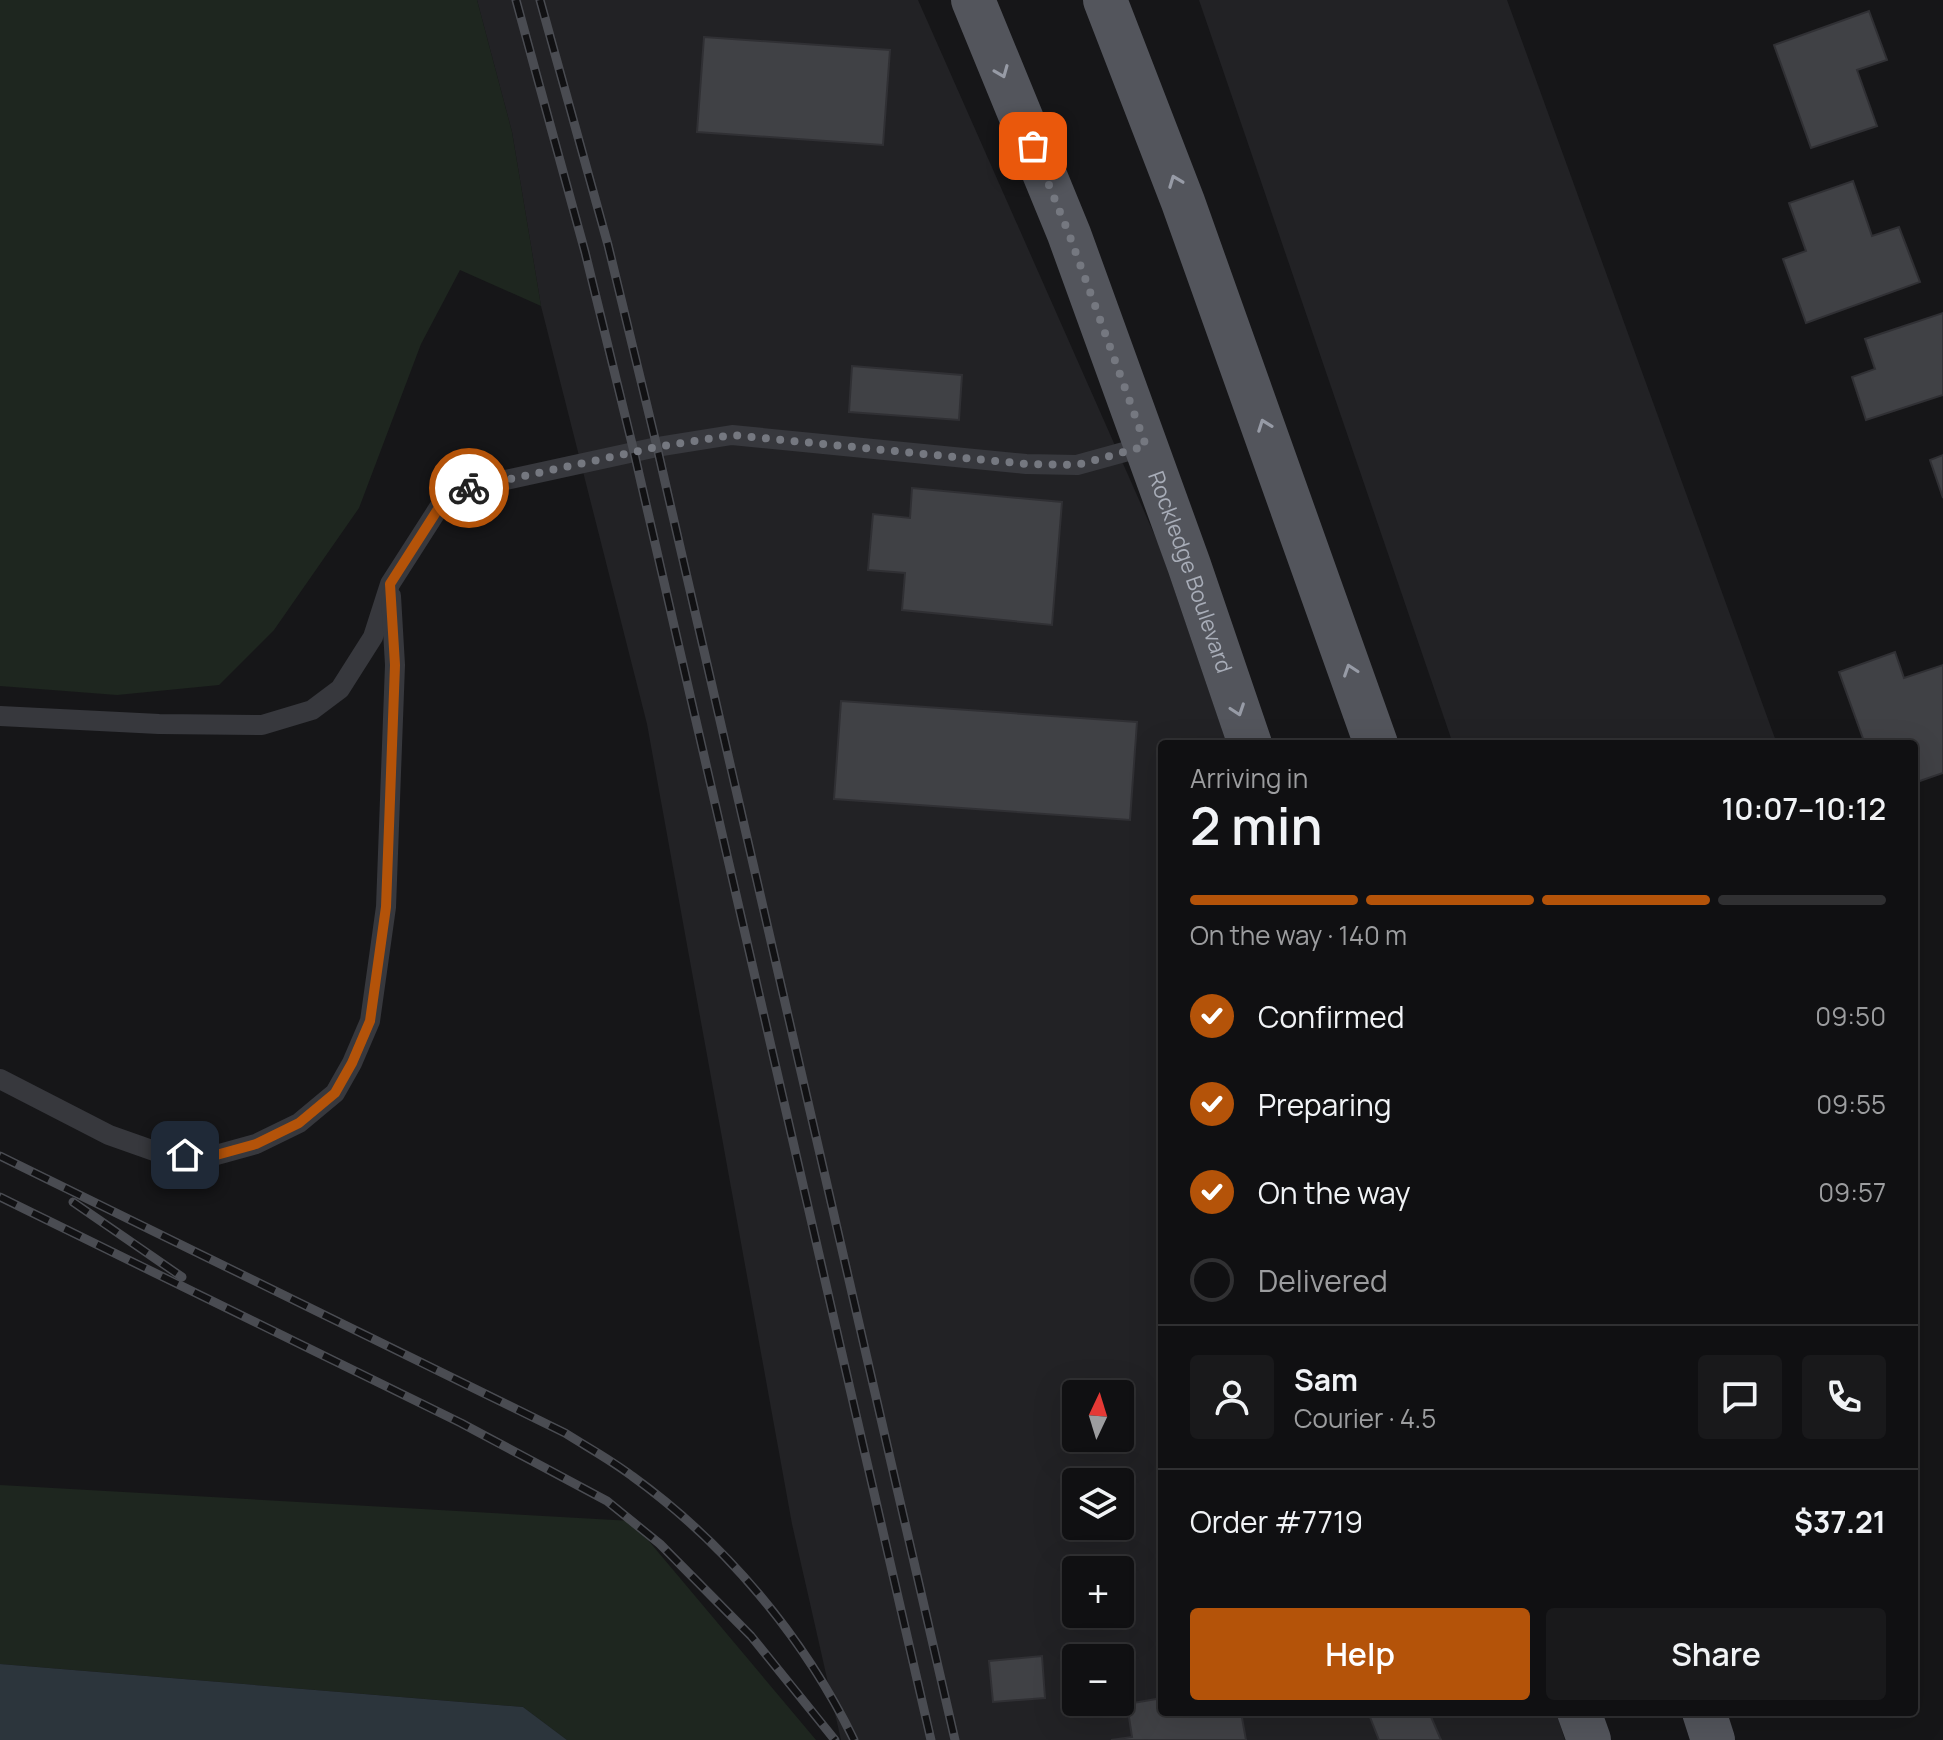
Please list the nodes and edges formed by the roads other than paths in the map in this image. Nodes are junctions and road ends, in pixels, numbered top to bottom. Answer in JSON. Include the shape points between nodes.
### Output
{"nodes":[{"id":1,"x":973,"y":0,"type":"edge"},
{"id":2,"x":1105,"y":0,"type":"edge"},
{"id":3,"x":1146,"y":446,"type":"junction"},
{"id":4,"x":390,"y":584,"type":"junction"},
{"id":5,"x":0,"y":716,"type":"edge"},
{"id":6,"x":1249,"y":740,"type":"edge"},
{"id":7,"x":1375,"y":740,"type":"edge"},
{"id":8,"x":0,"y":1079,"type":"edge"},
{"id":9,"x":1580,"y":1716,"type":"edge"},
{"id":10,"x":1705,"y":1716,"type":"edge"},
{"id":11,"x":1589,"y":1740,"type":"edge"},
{"id":12,"x":1713,"y":1740,"type":"edge"}],
"edges":[{"from":1,"to":3,"type":"main road","name":"Rockledge Boulevard","one_way":true,"via":[[1069,234]]},
{"from":7,"to":2,"type":"main road","one_way":true,"via":[[1183,202]]},
{"from":3,"to":4,"type":"lane","via":[[1077,465],[1039,465],[732,435],[683,442],[469,488],[438,509]]},
{"from":3,"to":6,"type":"main road","name":"Rockledge Boulevard","one_way":true},
{"from":4,"to":5,"type":"lane","via":[[373,637],[340,689],[312,710],[262,725]]},
{"from":4,"to":8,"type":"lane","via":[[395,665],[386,907],[370,1021],[335,1093],[299,1123],[256,1144],[209,1157],[160,1153],[109,1135]]},
{"from":9,"to":11,"type":"main road"},
{"from":10,"to":12,"type":"main road"}]}
